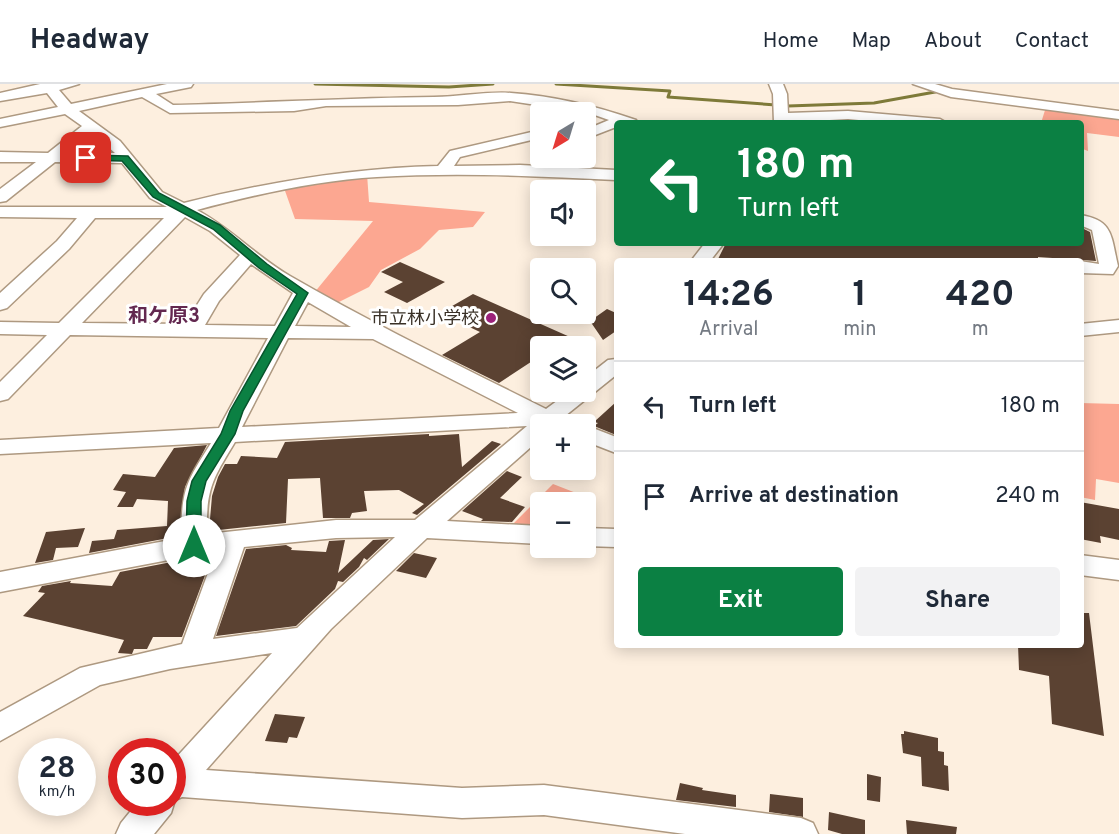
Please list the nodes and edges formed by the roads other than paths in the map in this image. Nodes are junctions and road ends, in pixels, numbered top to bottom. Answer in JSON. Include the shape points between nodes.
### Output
{"nodes":[{"id":1,"x":17,"y":84,"type":"edge"},
{"id":2,"x":72,"y":84,"type":"edge"},
{"id":3,"x":101,"y":84,"type":"edge"},
{"id":4,"x":186,"y":84,"type":"edge"},
{"id":5,"x":776,"y":84,"type":"edge"},
{"id":6,"x":920,"y":84,"type":"edge"},
{"id":7,"x":49,"y":86,"type":"edge"},
{"id":8,"x":0,"y":87,"type":"edge"},
{"id":9,"x":142,"y":92,"type":"junction"},
{"id":10,"x":0,"y":97,"type":"edge"},
{"id":11,"x":113,"y":99,"type":"junction"},
{"id":12,"x":67,"y":108,"type":"junction"},
{"id":13,"x":1119,"y":115,"type":"edge"},
{"id":14,"x":621,"y":120,"type":"edge"},
{"id":15,"x":781,"y":120,"type":"edge"},
{"id":16,"x":906,"y":120,"type":"edge"},
{"id":17,"x":0,"y":123,"type":"edge"},
{"id":18,"x":92,"y":126,"type":"junction"},
{"id":19,"x":614,"y":126,"type":"edge"},
{"id":20,"x":596,"y":132,"type":"edge"},
{"id":21,"x":530,"y":136,"type":"edge"},
{"id":22,"x":0,"y":157,"type":"edge"},
{"id":23,"x":51,"y":158,"type":"junction"},
{"id":24,"x":125,"y":158,"type":"junction"},
{"id":25,"x":443,"y":171,"type":"junction"},
{"id":26,"x":614,"y":175,"type":"edge"},
{"id":27,"x":0,"y":197,"type":"edge"},
{"id":28,"x":184,"y":208,"type":"junction"},
{"id":29,"x":0,"y":212,"type":"edge"},
{"id":30,"x":91,"y":212,"type":"junction"},
{"id":31,"x":1084,"y":221,"type":"edge"},
{"id":32,"x":712,"y":246,"type":"edge"},
{"id":33,"x":249,"y":256,"type":"junction"},
{"id":34,"x":702,"y":258,"type":"edge"},
{"id":35,"x":1084,"y":267,"type":"edge"},
{"id":36,"x":8,"y":290,"type":"edge"},
{"id":37,"x":303,"y":293,"type":"junction"},
{"id":38,"x":0,"y":304,"type":"edge"},
{"id":39,"x":1084,"y":326,"type":"edge"},
{"id":40,"x":1119,"y":326,"type":"edge"},
{"id":41,"x":0,"y":328,"type":"edge"},
{"id":42,"x":63,"y":329,"type":"junction"},
{"id":43,"x":191,"y":331,"type":"junction"},
{"id":44,"x":282,"y":332,"type":"junction"},
{"id":45,"x":377,"y":333,"type":"junction"},
{"id":46,"x":614,"y":367,"type":"edge"},
{"id":47,"x":596,"y":380,"type":"edge"},
{"id":48,"x":0,"y":394,"type":"edge"},
{"id":49,"x":573,"y":402,"type":"edge"},
{"id":50,"x":542,"y":414,"type":"edge"},
{"id":51,"x":562,"y":414,"type":"edge"},
{"id":52,"x":530,"y":422,"type":"edge"},
{"id":53,"x":228,"y":434,"type":"junction"},
{"id":54,"x":596,"y":437,"type":"edge"},
{"id":55,"x":530,"y":442,"type":"edge"},
{"id":56,"x":614,"y":445,"type":"edge"},
{"id":57,"x":0,"y":447,"type":"edge"},
{"id":58,"x":419,"y":529,"type":"junction"},
{"id":59,"x":530,"y":535,"type":"edge"},
{"id":60,"x":596,"y":537,"type":"edge"},
{"id":61,"x":614,"y":538,"type":"edge"},
{"id":62,"x":233,"y":541,"type":"junction"},
{"id":63,"x":194,"y":546,"type":"junction"},
{"id":64,"x":1084,"y":566,"type":"edge"},
{"id":65,"x":1119,"y":570,"type":"edge"},
{"id":66,"x":0,"y":582,"type":"edge"},
{"id":67,"x":304,"y":638,"type":"junction"},
{"id":68,"x":194,"y":651,"type":"junction"},
{"id":69,"x":0,"y":728,"type":"edge"},
{"id":70,"x":186,"y":769,"type":"edge"},
{"id":71,"x":186,"y":791,"type":"edge"},
{"id":72,"x":148,"y":816,"type":"edge"},
{"id":73,"x":133,"y":834,"type":"edge"},
{"id":74,"x":801,"y":834,"type":"edge"}],
"edges":[{"from":1,"to":8,"type":"street"},
{"from":2,"to":7,"type":"street"},
{"from":3,"to":11,"type":"street"},
{"from":4,"to":9,"type":"street"},
{"from":5,"to":15,"type":"street"},
{"from":6,"to":13,"type":"street","via":[[951,93]]},
{"from":7,"to":10,"type":"street"},
{"from":7,"to":12,"type":"street"},
{"from":9,"to":11,"type":"street"},
{"from":9,"to":14,"type":"street","via":[[170,109],[510,97],[592,109]]},
{"from":11,"to":12,"type":"street"},
{"from":12,"to":17,"type":"street"},
{"from":12,"to":18,"type":"street"},
{"from":15,"to":16,"type":"street","via":[[848,115]]},
{"from":18,"to":23,"type":"street"},
{"from":18,"to":24,"type":"street","via":[[115,144]]},
{"from":19,"to":20,"type":"street"},
{"from":21,"to":25,"type":"street","via":[[455,154]]},
{"from":22,"to":23,"type":"street"},
{"from":23,"to":24,"type":"street"},
{"from":23,"to":27,"type":"street"},
{"from":24,"to":28,"type":"street","via":[[156,195]]},
{"from":25,"to":26,"type":"street"},
{"from":25,"to":28,"type":"street","via":[[339,176]]},
{"from":28,"to":30,"type":"street","via":[[165,213]]},
{"from":28,"to":33,"type":"street","via":[[216,227]]},
{"from":28,"to":42,"type":"street"},
{"from":29,"to":30,"type":"street"},
{"from":30,"to":36,"type":"street","via":[[63,244]]},
{"from":31,"to":35,"type":"street","via":[[1100,228],[1109,267]]},
{"from":32,"to":34,"type":"street"},
{"from":33,"to":37,"type":"street"},
{"from":33,"to":43,"type":"street","via":[[211,298]]},
{"from":36,"to":38,"type":"street"},
{"from":37,"to":44,"type":"street"},
{"from":37,"to":45,"type":"street"},
{"from":39,"to":40,"type":"street"},
{"from":41,"to":42,"type":"street"},
{"from":42,"to":43,"type":"street"},
{"from":42,"to":48,"type":"street"},
{"from":43,"to":44,"type":"street"},
{"from":44,"to":45,"type":"street"},
{"from":44,"to":53,"type":"street"},
{"from":45,"to":50,"type":"street"},
{"from":46,"to":47,"type":"street"},
{"from":49,"to":51,"type":"street"},
{"from":52,"to":53,"type":"street"},
{"from":53,"to":57,"type":"street"},
{"from":53,"to":63,"type":"street","via":[[199,481],[194,501]]},
{"from":54,"to":56,"type":"street"},
{"from":55,"to":58,"type":"street"},
{"from":58,"to":59,"type":"street"},
{"from":58,"to":62,"type":"street","via":[[338,529]]},
{"from":58,"to":67,"type":"street"},
{"from":60,"to":61,"type":"street"},
{"from":62,"to":63,"type":"street"},
{"from":62,"to":68,"type":"street"},
{"from":63,"to":66,"type":"street","via":[[93,561]]},
{"from":64,"to":65,"type":"street"},
{"from":67,"to":68,"type":"street"},
{"from":67,"to":70,"type":"street"},
{"from":68,"to":69,"type":"street","via":[[91,676]]},
{"from":71,"to":74,"type":"street","via":[[462,803],[544,800]]},
{"from":72,"to":73,"type":"street"}]}
